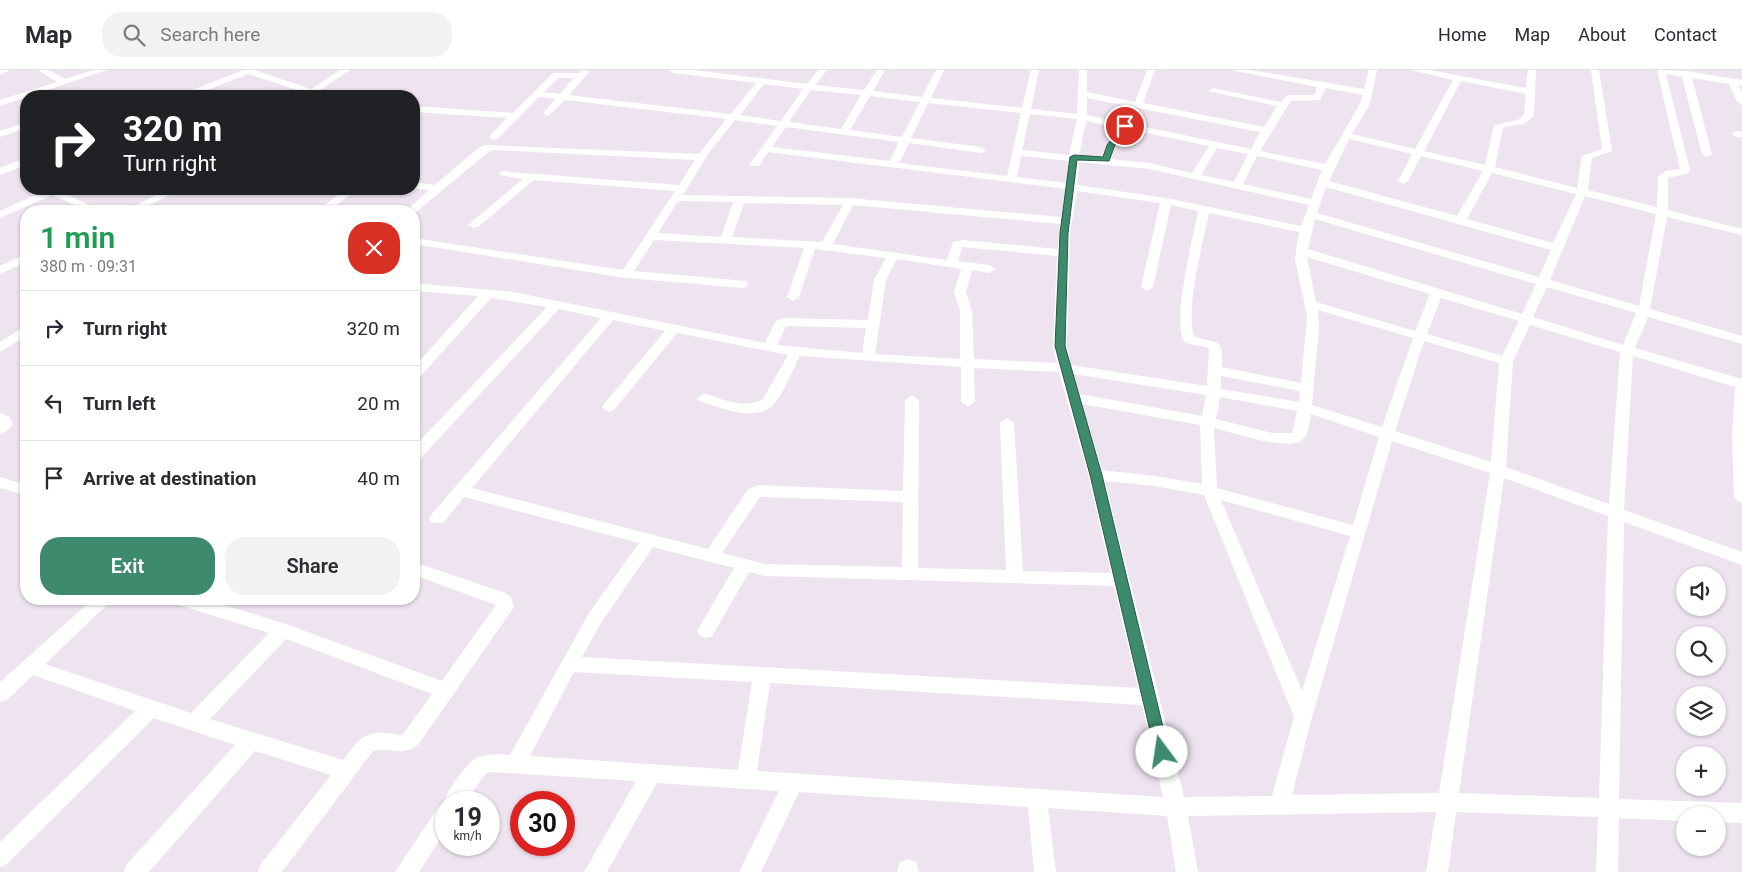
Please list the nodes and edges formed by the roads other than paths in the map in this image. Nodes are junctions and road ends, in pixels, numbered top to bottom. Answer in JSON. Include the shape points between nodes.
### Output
{"nodes":[{"id":1,"x":6,"y":70,"type":"edge"},
{"id":2,"x":42,"y":70,"type":"edge"},
{"id":3,"x":103,"y":70,"type":"edge"},
{"id":4,"x":346,"y":70,"type":"edge"},
{"id":5,"x":673,"y":70,"type":"edge"},
{"id":6,"x":754,"y":70,"type":"edge"},
{"id":7,"x":823,"y":70,"type":"edge"},
{"id":8,"x":881,"y":70,"type":"edge"},
{"id":9,"x":940,"y":70,"type":"edge"},
{"id":10,"x":1035,"y":70,"type":"edge"},
{"id":11,"x":1083,"y":70,"type":"edge"},
{"id":12,"x":1152,"y":70,"type":"edge"},
{"id":13,"x":1240,"y":70,"type":"edge"},
{"id":14,"x":1373,"y":70,"type":"edge"},
{"id":15,"x":1415,"y":70,"type":"edge"},
{"id":16,"x":1532,"y":70,"type":"edge"},
{"id":17,"x":1582,"y":70,"type":"edge"},
{"id":18,"x":1661,"y":70,"type":"edge"},
{"id":19,"x":694,"y":71,"type":"edge"},
{"id":20,"x":1596,"y":71,"type":"edge"},
{"id":21,"x":0,"y":72,"type":"edge"},
{"id":22,"x":1442,"y":72,"type":"edge"},
{"id":23,"x":584,"y":73,"type":"edge"},
{"id":24,"x":1686,"y":74,"type":"junction"},
{"id":25,"x":740,"y":78,"type":"junction"},
{"id":26,"x":1458,"y":78,"type":"junction"},
{"id":27,"x":762,"y":81,"type":"junction"},
{"id":28,"x":1732,"y":81,"type":"junction"},
{"id":29,"x":62,"y":82,"type":"junction"},
{"id":30,"x":1742,"y":83,"type":"edge"},
{"id":31,"x":1323,"y":84,"type":"junction"},
{"id":32,"x":809,"y":87,"type":"junction"},
{"id":33,"x":38,"y":90,"type":"edge"},
{"id":34,"x":199,"y":90,"type":"edge"},
{"id":35,"x":297,"y":90,"type":"edge"},
{"id":36,"x":317,"y":90,"type":"edge"},
{"id":37,"x":1213,"y":91,"type":"dead end"},
{"id":38,"x":1369,"y":92,"type":"junction"},
{"id":39,"x":1531,"y":92,"type":"junction"},
{"id":40,"x":867,"y":93,"type":"junction"},
{"id":41,"x":537,"y":94,"type":"junction"},
{"id":42,"x":1082,"y":94,"type":"junction"},
{"id":43,"x":20,"y":96,"type":"edge"},
{"id":44,"x":562,"y":96,"type":"junction"},
{"id":45,"x":926,"y":100,"type":"junction"},
{"id":46,"x":1742,"y":102,"type":"edge"},
{"id":47,"x":0,"y":103,"type":"edge"},
{"id":48,"x":1138,"y":105,"type":"junction"},
{"id":49,"x":1284,"y":105,"type":"junction"},
{"id":50,"x":420,"y":111,"type":"edge"},
{"id":51,"x":1027,"y":111,"type":"junction"},
{"id":52,"x":548,"y":113,"type":"dead end"},
{"id":53,"x":514,"y":116,"type":"junction"},
{"id":54,"x":733,"y":117,"type":"junction"},
{"id":55,"x":1082,"y":117,"type":"junction"},
{"id":56,"x":783,"y":124,"type":"junction"},
{"id":57,"x":1125,"y":126,"type":"junction"},
{"id":58,"x":20,"y":127,"type":"edge"},
{"id":59,"x":1266,"y":130,"type":"junction"},
{"id":60,"x":844,"y":132,"type":"junction"},
{"id":61,"x":0,"y":134,"type":"edge"},
{"id":62,"x":1347,"y":136,"type":"junction"},
{"id":63,"x":494,"y":137,"type":"dead end"},
{"id":64,"x":906,"y":140,"type":"junction"},
{"id":65,"x":1215,"y":144,"type":"junction"},
{"id":66,"x":765,"y":149,"type":"junction"},
{"id":67,"x":981,"y":150,"type":"dead end"},
{"id":68,"x":1016,"y":152,"type":"junction"},
{"id":69,"x":1255,"y":153,"type":"junction"},
{"id":70,"x":1419,"y":153,"type":"junction"},
{"id":71,"x":1707,"y":154,"type":"dead end"},
{"id":72,"x":701,"y":157,"type":"junction"},
{"id":73,"x":1074,"y":157,"type":"junction"},
{"id":74,"x":1106,"y":160,"type":"junction"},
{"id":75,"x":20,"y":164,"type":"edge"},
{"id":76,"x":755,"y":164,"type":"dead end"},
{"id":77,"x":893,"y":164,"type":"junction"},
{"id":78,"x":12,"y":167,"type":"junction"},
{"id":79,"x":1328,"y":168,"type":"junction"},
{"id":80,"x":1489,"y":169,"type":"junction"},
{"id":81,"x":0,"y":172,"type":"edge"},
{"id":82,"x":20,"y":172,"type":"edge"},
{"id":83,"x":504,"y":173,"type":"dead end"},
{"id":84,"x":1196,"y":175,"type":"junction"},
{"id":85,"x":532,"y":177,"type":"junction"},
{"id":86,"x":1011,"y":179,"type":"junction"},
{"id":87,"x":1403,"y":181,"type":"dead end"},
{"id":88,"x":1322,"y":182,"type":"junction"},
{"id":89,"x":1237,"y":185,"type":"junction"},
{"id":90,"x":420,"y":186,"type":"edge"},
{"id":91,"x":1072,"y":187,"type":"junction"},
{"id":92,"x":438,"y":188,"type":"junction"},
{"id":93,"x":681,"y":188,"type":"junction"},
{"id":94,"x":1582,"y":192,"type":"junction"},
{"id":95,"x":40,"y":195,"type":"edge"},
{"id":96,"x":61,"y":195,"type":"edge"},
{"id":97,"x":163,"y":195,"type":"edge"},
{"id":98,"x":344,"y":195,"type":"edge"},
{"id":99,"x":675,"y":198,"type":"junction"},
{"id":100,"x":740,"y":199,"type":"junction"},
{"id":101,"x":850,"y":201,"type":"junction"},
{"id":102,"x":1166,"y":201,"type":"junction"},
{"id":103,"x":1316,"y":202,"type":"junction"},
{"id":104,"x":21,"y":205,"type":"edge"},
{"id":105,"x":84,"y":205,"type":"edge"},
{"id":106,"x":143,"y":205,"type":"edge"},
{"id":107,"x":330,"y":205,"type":"edge"},
{"id":108,"x":418,"y":205,"type":"edge"},
{"id":109,"x":20,"y":206,"type":"edge"},
{"id":110,"x":1204,"y":208,"type":"junction"},
{"id":111,"x":1662,"y":212,"type":"junction"},
{"id":112,"x":1312,"y":215,"type":"junction"},
{"id":113,"x":0,"y":216,"type":"edge"},
{"id":114,"x":1066,"y":221,"type":"junction"},
{"id":115,"x":1460,"y":221,"type":"junction"},
{"id":116,"x":474,"y":225,"type":"dead end"},
{"id":117,"x":1305,"y":230,"type":"junction"},
{"id":118,"x":1742,"y":232,"type":"edge"},
{"id":119,"x":650,"y":236,"type":"junction"},
{"id":120,"x":726,"y":240,"type":"junction"},
{"id":121,"x":420,"y":242,"type":"edge"},
{"id":122,"x":811,"y":244,"type":"junction"},
{"id":123,"x":826,"y":246,"type":"junction"},
{"id":124,"x":1557,"y":248,"type":"junction"},
{"id":125,"x":1301,"y":252,"type":"junction"},
{"id":126,"x":1063,"y":253,"type":"junction"},
{"id":127,"x":893,"y":255,"type":"junction"},
{"id":128,"x":20,"y":261,"type":"edge"},
{"id":129,"x":952,"y":263,"type":"junction"},
{"id":130,"x":968,"y":265,"type":"junction"},
{"id":131,"x":989,"y":268,"type":"dead end"},
{"id":132,"x":0,"y":270,"type":"edge"},
{"id":133,"x":626,"y":274,"type":"junction"},
{"id":134,"x":1544,"y":281,"type":"junction"},
{"id":135,"x":742,"y":284,"type":"dead end"},
{"id":136,"x":420,"y":287,"type":"edge"},
{"id":137,"x":1147,"y":287,"type":"dead end"},
{"id":138,"x":488,"y":293,"type":"junction"},
{"id":139,"x":1437,"y":293,"type":"junction"},
{"id":140,"x":793,"y":297,"type":"dead end"},
{"id":141,"x":1310,"y":304,"type":"junction"},
{"id":142,"x":556,"y":305,"type":"junction"},
{"id":143,"x":1644,"y":310,"type":"junction"},
{"id":144,"x":609,"y":316,"type":"junction"},
{"id":145,"x":1525,"y":320,"type":"junction"},
{"id":146,"x":874,"y":324,"type":"junction"},
{"id":147,"x":673,"y":330,"type":"junction"},
{"id":148,"x":20,"y":334,"type":"edge"},
{"id":149,"x":1420,"y":335,"type":"junction"},
{"id":150,"x":1742,"y":340,"type":"edge"},
{"id":151,"x":0,"y":348,"type":"edge"},
{"id":152,"x":769,"y":348,"type":"junction"},
{"id":153,"x":796,"y":352,"type":"junction"},
{"id":154,"x":1628,"y":352,"type":"junction"},
{"id":155,"x":868,"y":358,"type":"junction"},
{"id":156,"x":1506,"y":361,"type":"junction"},
{"id":157,"x":966,"y":363,"type":"junction"},
{"id":158,"x":420,"y":367,"type":"edge"},
{"id":159,"x":1065,"y":368,"type":"junction"},
{"id":160,"x":1215,"y":370,"type":"junction"},
{"id":161,"x":1742,"y":384,"type":"edge"},
{"id":162,"x":1306,"y":388,"type":"junction"},
{"id":163,"x":1214,"y":392,"type":"junction"},
{"id":164,"x":704,"y":398,"type":"dead end"},
{"id":165,"x":1076,"y":398,"type":"junction"},
{"id":166,"x":912,"y":400,"type":"dead end"},
{"id":167,"x":968,"y":402,"type":"dead end"},
{"id":168,"x":609,"y":407,"type":"dead end"},
{"id":169,"x":1304,"y":407,"type":"junction"},
{"id":170,"x":0,"y":418,"type":"edge"},
{"id":171,"x":1208,"y":422,"type":"junction"},
{"id":172,"x":1007,"y":423,"type":"dead end"},
{"id":173,"x":0,"y":429,"type":"edge"},
{"id":174,"x":1387,"y":434,"type":"junction"},
{"id":175,"x":1740,"y":436,"type":"edge"},
{"id":176,"x":420,"y":450,"type":"edge"},
{"id":177,"x":1498,"y":470,"type":"junction"},
{"id":178,"x":1096,"y":475,"type":"junction"},
{"id":179,"x":0,"y":482,"type":"edge"},
{"id":180,"x":20,"y":488,"type":"edge"},
{"id":181,"x":461,"y":491,"type":"junction"},
{"id":182,"x":1210,"y":491,"type":"junction"},
{"id":183,"x":910,"y":497,"type":"junction"},
{"id":184,"x":1742,"y":497,"type":"edge"},
{"id":185,"x":1616,"y":513,"type":"junction"},
{"id":186,"x":437,"y":519,"type":"dead end"},
{"id":187,"x":1359,"y":533,"type":"junction"},
{"id":188,"x":649,"y":541,"type":"junction"},
{"id":189,"x":712,"y":557,"type":"junction"},
{"id":190,"x":1742,"y":559,"type":"edge"},
{"id":191,"x":744,"y":566,"type":"junction"},
{"id":192,"x":420,"y":570,"type":"edge"},
{"id":193,"x":910,"y":576,"type":"junction"},
{"id":194,"x":1015,"y":578,"type":"junction"},
{"id":195,"x":1121,"y":580,"type":"junction"},
{"id":196,"x":98,"y":605,"type":"edge"},
{"id":197,"x":202,"y":605,"type":"edge"},
{"id":198,"x":283,"y":630,"type":"junction"},
{"id":199,"x":706,"y":631,"type":"dead end"},
{"id":200,"x":568,"y":664,"type":"junction"},
{"id":201,"x":31,"y":667,"type":"junction"},
{"id":202,"x":762,"y":675,"type":"junction"},
{"id":203,"x":446,"y":691,"type":"junction"},
{"id":204,"x":0,"y":694,"type":"edge"},
{"id":205,"x":1148,"y":696,"type":"junction"},
{"id":206,"x":150,"y":708,"type":"junction"},
{"id":207,"x":1303,"y":717,"type":"junction"},
{"id":208,"x":194,"y":723,"type":"junction"},
{"id":209,"x":250,"y":741,"type":"junction"},
{"id":210,"x":515,"y":766,"type":"junction"},
{"id":211,"x":345,"y":770,"type":"junction"},
{"id":212,"x":651,"y":774,"type":"junction"},
{"id":213,"x":746,"y":780,"type":"junction"},
{"id":214,"x":793,"y":783,"type":"junction"},
{"id":215,"x":461,"y":791,"type":"edge"},
{"id":216,"x":1037,"y":798,"type":"junction"},
{"id":217,"x":1448,"y":802,"type":"junction"},
{"id":218,"x":1280,"y":804,"type":"junction"},
{"id":219,"x":1176,"y":807,"type":"junction"},
{"id":220,"x":1607,"y":807,"type":"junction"},
{"id":221,"x":1742,"y":813,"type":"edge"},
{"id":222,"x":435,"y":828,"type":"edge"},
{"id":223,"x":0,"y":857,"type":"edge"},
{"id":224,"x":135,"y":872,"type":"edge"},
{"id":225,"x":269,"y":872,"type":"edge"},
{"id":226,"x":406,"y":872,"type":"edge"},
{"id":227,"x":595,"y":872,"type":"edge"},
{"id":228,"x":750,"y":872,"type":"edge"},
{"id":229,"x":1045,"y":872,"type":"edge"},
{"id":230,"x":1188,"y":872,"type":"edge"},
{"id":231,"x":1438,"y":872,"type":"edge"},
{"id":232,"x":1607,"y":872,"type":"edge"}],
"edges":[{"from":1,"to":21,"type":"street"},
{"from":2,"to":29,"type":"street"},
{"from":3,"to":29,"type":"street"},
{"from":4,"to":36,"type":"street"},
{"from":5,"to":19,"type":"street"},
{"from":6,"to":25,"type":"street"},
{"from":7,"to":32,"type":"street"},
{"from":8,"to":40,"type":"street"},
{"from":9,"to":45,"type":"street"},
{"from":10,"to":51,"type":"street"},
{"from":11,"to":42,"type":"street"},
{"from":12,"to":48,"type":"street"},
{"from":13,"to":31,"type":"street"},
{"from":14,"to":38,"type":"street"},
{"from":15,"to":22,"type":"street"},
{"from":16,"to":39,"type":"street"},
{"from":17,"to":20,"type":"street"},
{"from":18,"to":24,"type":"street"},
{"from":18,"to":111,"type":"street","via":[[1685,170],[1663,177]]},
{"from":19,"to":25,"type":"street"},
{"from":20,"to":94,"type":"street","via":[[1607,151],[1587,156]]},
{"from":22,"to":26,"type":"street"},
{"from":23,"to":41,"type":"street","via":[[556,75]]},
{"from":23,"to":44,"type":"street"},
{"from":24,"to":28,"type":"street"},
{"from":24,"to":71,"type":"street"},
{"from":25,"to":27,"type":"street"},
{"from":26,"to":39,"type":"street","via":[[1490,80]]},
{"from":26,"to":70,"type":"street"},
{"from":27,"to":32,"type":"street"},
{"from":27,"to":54,"type":"street"},
{"from":28,"to":30,"type":"street"},
{"from":28,"to":46,"type":"street"},
{"from":29,"to":33,"type":"street"},
{"from":31,"to":38,"type":"street"},
{"from":31,"to":49,"type":"street","via":[[1317,98],[1292,97]]},
{"from":32,"to":40,"type":"street"},
{"from":32,"to":56,"type":"street"},
{"from":34,"to":35,"type":"street","via":[[248,71]]},
{"from":37,"to":49,"type":"street"},
{"from":38,"to":62,"type":"street"},
{"from":39,"to":80,"type":"street","via":[[1529,116],[1499,125]]},
{"from":40,"to":45,"type":"street"},
{"from":40,"to":60,"type":"street"},
{"from":41,"to":44,"type":"street"},
{"from":41,"to":53,"type":"street"},
{"from":42,"to":48,"type":"street"},
{"from":42,"to":55,"type":"street"},
{"from":43,"to":47,"type":"street"},
{"from":44,"to":52,"type":"street"},
{"from":44,"to":54,"type":"street"},
{"from":45,"to":51,"type":"street"},
{"from":45,"to":64,"type":"street"},
{"from":48,"to":59,"type":"street"},
{"from":49,"to":59,"type":"street"},
{"from":50,"to":53,"type":"street"},
{"from":51,"to":55,"type":"street"},
{"from":51,"to":68,"type":"street"},
{"from":53,"to":63,"type":"street"},
{"from":54,"to":56,"type":"street"},
{"from":54,"to":72,"type":"street"},
{"from":55,"to":57,"type":"street"},
{"from":55,"to":73,"type":"street"},
{"from":56,"to":60,"type":"street"},
{"from":56,"to":66,"type":"street"},
{"from":57,"to":65,"type":"street"},
{"from":57,"to":74,"type":"street","via":[[1111,145]]},
{"from":58,"to":61,"type":"street"},
{"from":59,"to":69,"type":"street"},
{"from":60,"to":64,"type":"street"},
{"from":62,"to":70,"type":"street"},
{"from":62,"to":79,"type":"street"},
{"from":64,"to":67,"type":"street"},
{"from":64,"to":77,"type":"street"},
{"from":65,"to":69,"type":"street"},
{"from":65,"to":84,"type":"street"},
{"from":66,"to":76,"type":"street"},
{"from":66,"to":77,"type":"street"},
{"from":68,"to":73,"type":"street"},
{"from":68,"to":86,"type":"street"},
{"from":69,"to":79,"type":"street"},
{"from":69,"to":89,"type":"street"},
{"from":70,"to":80,"type":"street"},
{"from":70,"to":87,"type":"street"},
{"from":72,"to":92,"type":"street","via":[[489,147]]},
{"from":72,"to":93,"type":"street"},
{"from":73,"to":74,"type":"street"},
{"from":73,"to":91,"type":"street"},
{"from":74,"to":84,"type":"street"},
{"from":75,"to":78,"type":"street"},
{"from":77,"to":86,"type":"street"},
{"from":78,"to":81,"type":"street"},
{"from":78,"to":82,"type":"street"},
{"from":79,"to":88,"type":"street"},
{"from":80,"to":94,"type":"street"},
{"from":80,"to":115,"type":"street"},
{"from":83,"to":85,"type":"street"},
{"from":84,"to":89,"type":"street"},
{"from":85,"to":93,"type":"street"},
{"from":85,"to":116,"type":"street"},
{"from":86,"to":91,"type":"street"},
{"from":88,"to":103,"type":"street"},
{"from":88,"to":115,"type":"street"},
{"from":89,"to":103,"type":"street"},
{"from":90,"to":92,"type":"street"},
{"from":91,"to":102,"type":"street"},
{"from":91,"to":114,"type":"street"},
{"from":92,"to":108,"type":"street"},
{"from":93,"to":99,"type":"street"},
{"from":94,"to":111,"type":"street"},
{"from":94,"to":124,"type":"street"},
{"from":95,"to":104,"type":"street"},
{"from":96,"to":105,"type":"street"},
{"from":97,"to":106,"type":"street"},
{"from":98,"to":107,"type":"street"},
{"from":99,"to":100,"type":"street"},
{"from":99,"to":119,"type":"street"},
{"from":100,"to":101,"type":"street"},
{"from":100,"to":120,"type":"street"},
{"from":101,"to":114,"type":"street"},
{"from":101,"to":123,"type":"street"},
{"from":102,"to":110,"type":"street"},
{"from":102,"to":137,"type":"street"},
{"from":103,"to":112,"type":"street"},
{"from":109,"to":113,"type":"street"},
{"from":110,"to":117,"type":"street"},
{"from":110,"to":160,"type":"street","via":[[1184,330],[1189,340],[1216,347]]},
{"from":111,"to":118,"type":"street"},
{"from":111,"to":143,"type":"street"},
{"from":112,"to":117,"type":"street"},
{"from":112,"to":134,"type":"street"},
{"from":114,"to":126,"type":"street"},
{"from":115,"to":124,"type":"street"},
{"from":117,"to":125,"type":"street"},
{"from":119,"to":120,"type":"street"},
{"from":119,"to":133,"type":"street"},
{"from":120,"to":122,"type":"street"},
{"from":121,"to":133,"type":"street"},
{"from":122,"to":123,"type":"street"},
{"from":122,"to":140,"type":"street"},
{"from":123,"to":127,"type":"street"},
{"from":124,"to":134,"type":"street"},
{"from":125,"to":139,"type":"street"},
{"from":125,"to":141,"type":"street"},
{"from":126,"to":129,"type":"street","via":[[963,243],[957,244]]},
{"from":126,"to":159,"type":"street","via":[[1060,346]]},
{"from":127,"to":129,"type":"street"},
{"from":127,"to":146,"type":"street","via":[[880,280]]},
{"from":128,"to":132,"type":"street"},
{"from":129,"to":130,"type":"street"},
{"from":130,"to":131,"type":"street"},
{"from":130,"to":157,"type":"street","via":[[960,292],[966,310]]},
{"from":133,"to":135,"type":"street"},
{"from":134,"to":143,"type":"street"},
{"from":134,"to":145,"type":"street"},
{"from":136,"to":138,"type":"street"},
{"from":138,"to":142,"type":"street"},
{"from":138,"to":158,"type":"street"},
{"from":139,"to":145,"type":"street"},
{"from":139,"to":149,"type":"street"},
{"from":141,"to":149,"type":"street"},
{"from":141,"to":162,"type":"street","via":[[1313,327]]},
{"from":142,"to":144,"type":"street"},
{"from":142,"to":176,"type":"street"},
{"from":143,"to":150,"type":"street"},
{"from":143,"to":154,"type":"street"},
{"from":144,"to":147,"type":"street"},
{"from":144,"to":181,"type":"street"},
{"from":145,"to":154,"type":"street"},
{"from":145,"to":156,"type":"street"},
{"from":146,"to":152,"type":"street","via":[[784,322]]},
{"from":146,"to":155,"type":"street"},
{"from":147,"to":152,"type":"street"},
{"from":147,"to":168,"type":"street"},
{"from":148,"to":151,"type":"street"},
{"from":149,"to":156,"type":"street"},
{"from":149,"to":174,"type":"street"},
{"from":152,"to":153,"type":"street"},
{"from":153,"to":155,"type":"street"},
{"from":153,"to":164,"type":"street","via":[[763,406],[744,408]]},
{"from":154,"to":161,"type":"street"},
{"from":154,"to":185,"type":"street"},
{"from":155,"to":157,"type":"street"},
{"from":156,"to":177,"type":"street"},
{"from":157,"to":159,"type":"street"},
{"from":157,"to":167,"type":"street"},
{"from":159,"to":163,"type":"street"},
{"from":159,"to":165,"type":"street"},
{"from":160,"to":162,"type":"street"},
{"from":160,"to":163,"type":"street"},
{"from":161,"to":175,"type":"street"},
{"from":162,"to":169,"type":"street"},
{"from":163,"to":169,"type":"street"},
{"from":163,"to":171,"type":"street"},
{"from":165,"to":171,"type":"street"},
{"from":165,"to":178,"type":"street"},
{"from":166,"to":183,"type":"street"},
{"from":169,"to":171,"type":"street","via":[[1300,434],[1291,440]]},
{"from":169,"to":174,"type":"street"},
{"from":170,"to":173,"type":"street","via":[[6,424]]},
{"from":171,"to":182,"type":"street"},
{"from":172,"to":194,"type":"street"},
{"from":174,"to":177,"type":"street"},
{"from":174,"to":187,"type":"street"},
{"from":175,"to":184,"type":"street"},
{"from":177,"to":185,"type":"street"},
{"from":177,"to":217,"type":"street"},
{"from":178,"to":182,"type":"street"},
{"from":178,"to":195,"type":"street"},
{"from":179,"to":180,"type":"street"},
{"from":181,"to":186,"type":"street"},
{"from":181,"to":188,"type":"street"},
{"from":182,"to":187,"type":"street"},
{"from":182,"to":207,"type":"street"},
{"from":183,"to":189,"type":"street","via":[[759,491],[753,493]]},
{"from":183,"to":193,"type":"street"},
{"from":185,"to":190,"type":"street"},
{"from":185,"to":220,"type":"street"},
{"from":187,"to":207,"type":"street"},
{"from":188,"to":189,"type":"street"},
{"from":188,"to":200,"type":"street","via":[[594,618]]},
{"from":189,"to":191,"type":"street"},
{"from":191,"to":193,"type":"street","via":[[765,570]]},
{"from":191,"to":199,"type":"street"},
{"from":192,"to":203,"type":"street","via":[[504,602],[502,612]]},
{"from":193,"to":194,"type":"street"},
{"from":194,"to":195,"type":"street"},
{"from":195,"to":205,"type":"street"},
{"from":196,"to":201,"type":"street"},
{"from":197,"to":198,"type":"street"},
{"from":198,"to":203,"type":"street"},
{"from":198,"to":208,"type":"street"},
{"from":200,"to":202,"type":"street"},
{"from":200,"to":210,"type":"street"},
{"from":201,"to":204,"type":"street"},
{"from":201,"to":206,"type":"street"},
{"from":202,"to":205,"type":"street"},
{"from":202,"to":213,"type":"street"},
{"from":203,"to":211,"type":"street","via":[[411,739],[404,744],[373,740]]},
{"from":205,"to":219,"type":"street"},
{"from":206,"to":208,"type":"street"},
{"from":206,"to":223,"type":"street"},
{"from":207,"to":218,"type":"street"},
{"from":208,"to":209,"type":"street"},
{"from":209,"to":211,"type":"street"},
{"from":209,"to":224,"type":"street"},
{"from":210,"to":212,"type":"street"},
{"from":210,"to":215,"type":"street","via":[[491,763],[480,766]]},
{"from":211,"to":225,"type":"street"},
{"from":212,"to":213,"type":"street"},
{"from":212,"to":227,"type":"street"},
{"from":213,"to":214,"type":"street"},
{"from":214,"to":216,"type":"street"},
{"from":214,"to":228,"type":"street"},
{"from":216,"to":219,"type":"street"},
{"from":216,"to":229,"type":"street"},
{"from":217,"to":218,"type":"street"},
{"from":217,"to":220,"type":"street"},
{"from":217,"to":231,"type":"street"},
{"from":218,"to":219,"type":"street"},
{"from":219,"to":230,"type":"street"},
{"from":220,"to":221,"type":"street"},
{"from":220,"to":232,"type":"street"},
{"from":222,"to":226,"type":"street"}]}
